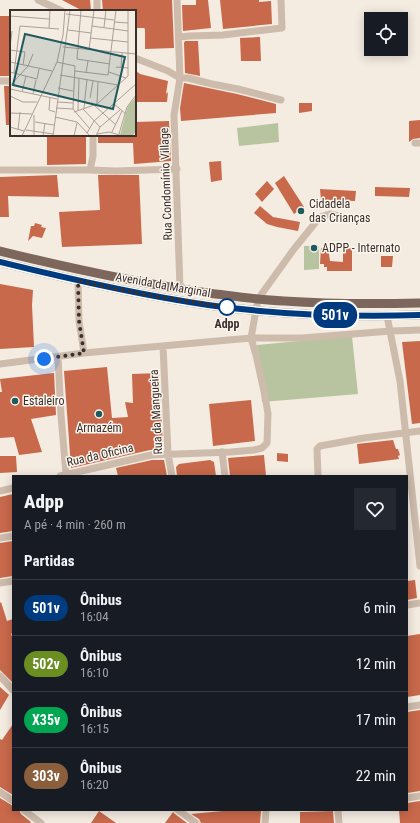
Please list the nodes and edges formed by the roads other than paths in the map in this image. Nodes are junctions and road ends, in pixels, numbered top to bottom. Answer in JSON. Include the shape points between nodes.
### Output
{"nodes":[{"id":1,"x":38,"y":0,"type":"edge"},
{"id":2,"x":177,"y":0,"type":"edge"},
{"id":3,"x":281,"y":0,"type":"edge"},
{"id":4,"x":60,"y":10,"type":"edge"},
{"id":5,"x":179,"y":37,"type":"junction"},
{"id":6,"x":136,"y":58,"type":"edge"},
{"id":7,"x":180,"y":78,"type":"junction"},
{"id":8,"x":281,"y":100,"type":"dead end"},
{"id":9,"x":93,"y":136,"type":"edge"},
{"id":10,"x":177,"y":169,"type":"junction"},
{"id":11,"x":0,"y":170,"type":"edge"},
{"id":12,"x":90,"y":170,"type":"junction"},
{"id":13,"x":353,"y":220,"type":"dead end"},
{"id":14,"x":0,"y":251,"type":"edge"},
{"id":15,"x":0,"y":262,"type":"edge"},
{"id":16,"x":78,"y":281,"type":"junction"},
{"id":17,"x":180,"y":289,"type":"junction"},
{"id":18,"x":258,"y":299,"type":"junction"},
{"id":19,"x":420,"y":303,"type":"edge"},
{"id":20,"x":257,"y":310,"type":"junction"},
{"id":21,"x":420,"y":315,"type":"edge"},
{"id":22,"x":387,"y":316,"type":"junction"},
{"id":23,"x":420,"y":330,"type":"edge"},
{"id":24,"x":391,"y":331,"type":"junction"},
{"id":25,"x":251,"y":338,"type":"junction"},
{"id":26,"x":163,"y":346,"type":"junction"},
{"id":27,"x":84,"y":353,"type":"junction"},
{"id":28,"x":58,"y":357,"type":"junction"},
{"id":29,"x":0,"y":364,"type":"edge"},
{"id":30,"x":420,"y":431,"type":"edge"},
{"id":31,"x":406,"y":433,"type":"junction"},
{"id":32,"x":222,"y":452,"type":"junction"},
{"id":33,"x":168,"y":454,"type":"junction"},
{"id":34,"x":63,"y":475,"type":"edge"},
{"id":35,"x":172,"y":475,"type":"edge"},
{"id":36,"x":225,"y":475,"type":"edge"},
{"id":37,"x":318,"y":475,"type":"edge"},
{"id":38,"x":12,"y":488,"type":"edge"},
{"id":39,"x":0,"y":491,"type":"edge"},
{"id":40,"x":418,"y":525,"type":"edge"},
{"id":41,"x":12,"y":536,"type":"edge"},
{"id":42,"x":0,"y":538,"type":"edge"},
{"id":43,"x":420,"y":566,"type":"edge"},
{"id":44,"x":12,"y":581,"type":"edge"},
{"id":45,"x":0,"y":583,"type":"edge"},
{"id":46,"x":420,"y":603,"type":"edge"},
{"id":47,"x":408,"y":605,"type":"edge"},
{"id":48,"x":0,"y":676,"type":"edge"},
{"id":49,"x":12,"y":687,"type":"edge"},
{"id":50,"x":420,"y":705,"type":"edge"},
{"id":51,"x":408,"y":706,"type":"edge"},
{"id":52,"x":0,"y":792,"type":"edge"},
{"id":53,"x":420,"y":796,"type":"edge"},
{"id":54,"x":408,"y":798,"type":"edge"},
{"id":55,"x":12,"y":801,"type":"edge"},
{"id":56,"x":25,"y":811,"type":"edge"},
{"id":57,"x":179,"y":811,"type":"edge"},
{"id":58,"x":191,"y":811,"type":"edge"},
{"id":59,"x":266,"y":811,"type":"edge"},
{"id":60,"x":338,"y":811,"type":"edge"},
{"id":61,"x":39,"y":822,"type":"edge"},
{"id":62,"x":194,"y":822,"type":"edge"},
{"id":63,"x":265,"y":823,"type":"edge"},
{"id":64,"x":339,"y":823,"type":"edge"}],
"edges":[{"from":1,"to":4,"type":"street"},
{"from":2,"to":5,"type":"street","name":"Rua Condomínio Village"},
{"from":3,"to":5,"type":"street","via":[[282,28]]},
{"from":5,"to":7,"type":"street","name":"Rua Condomínio Village"},
{"from":6,"to":7,"type":"street"},
{"from":7,"to":8,"type":"street"},
{"from":7,"to":10,"type":"street","name":"Rua Condomínio Village","via":[[174,115]]},
{"from":9,"to":12,"type":"street"},
{"from":10,"to":12,"type":"street"},
{"from":10,"to":17,"type":"street","name":"Rua Condomínio Village"},
{"from":11,"to":12,"type":"street"},
{"from":13,"to":18,"type":"street","via":[[330,214],[320,217]]},
{"from":14,"to":17,"type":"main road","name":"Avenida da Marginal"},
{"from":15,"to":16,"type":"main road","name":"Avenida da Marginal"},
{"from":16,"to":20,"type":"main road","name":"Avenida da Marginal","via":[[182,301]]},
{"from":16,"to":27,"type":"street","via":[[79,321]]},
{"from":17,"to":18,"type":"main road","name":"Avenida da Marginal"},
{"from":18,"to":19,"type":"main road","name":"Avenida da Marginal","via":[[284,302]]},
{"from":18,"to":20,"type":"street"},
{"from":20,"to":22,"type":"main road","name":"Avenida da Marginal","via":[[321,315]]},
{"from":20,"to":25,"type":"street"},
{"from":21,"to":22,"type":"main road","name":"Avenida da Marginal"},
{"from":22,"to":24,"type":"street"},
{"from":23,"to":24,"type":"street"},
{"from":24,"to":25,"type":"street","via":[[302,338]]},
{"from":24,"to":31,"type":"street"},
{"from":25,"to":26,"type":"street"},
{"from":25,"to":32,"type":"street","name":"Rua da Oficina","via":[[268,414],[268,443],[258,449]]},
{"from":26,"to":27,"type":"street"},
{"from":26,"to":33,"type":"street","name":"Rua da Mangueira"},
{"from":27,"to":28,"type":"street"},
{"from":28,"to":29,"type":"street"},
{"from":28,"to":34,"type":"street"},
{"from":30,"to":31,"type":"street"},
{"from":31,"to":37,"type":"street","via":[[320,446],[317,449]]},
{"from":31,"to":40,"type":"street"},
{"from":32,"to":33,"type":"street","name":"Rua da Oficina"},
{"from":32,"to":36,"type":"street"},
{"from":33,"to":34,"type":"street","name":"Rua da Oficina","via":[[151,455]]},
{"from":33,"to":35,"type":"street","name":"Rua da Mangueira"},
{"from":38,"to":39,"type":"street"},
{"from":40,"to":43,"type":"street"},
{"from":41,"to":42,"type":"street"},
{"from":44,"to":45,"type":"street"},
{"from":46,"to":47,"type":"street"},
{"from":48,"to":49,"type":"street"},
{"from":50,"to":51,"type":"street"},
{"from":52,"to":55,"type":"street"},
{"from":53,"to":54,"type":"street"},
{"from":56,"to":61,"type":"street"},
{"from":57,"to":62,"type":"street"},
{"from":58,"to":62,"type":"street"},
{"from":59,"to":63,"type":"street"},
{"from":60,"to":64,"type":"street"}]}
